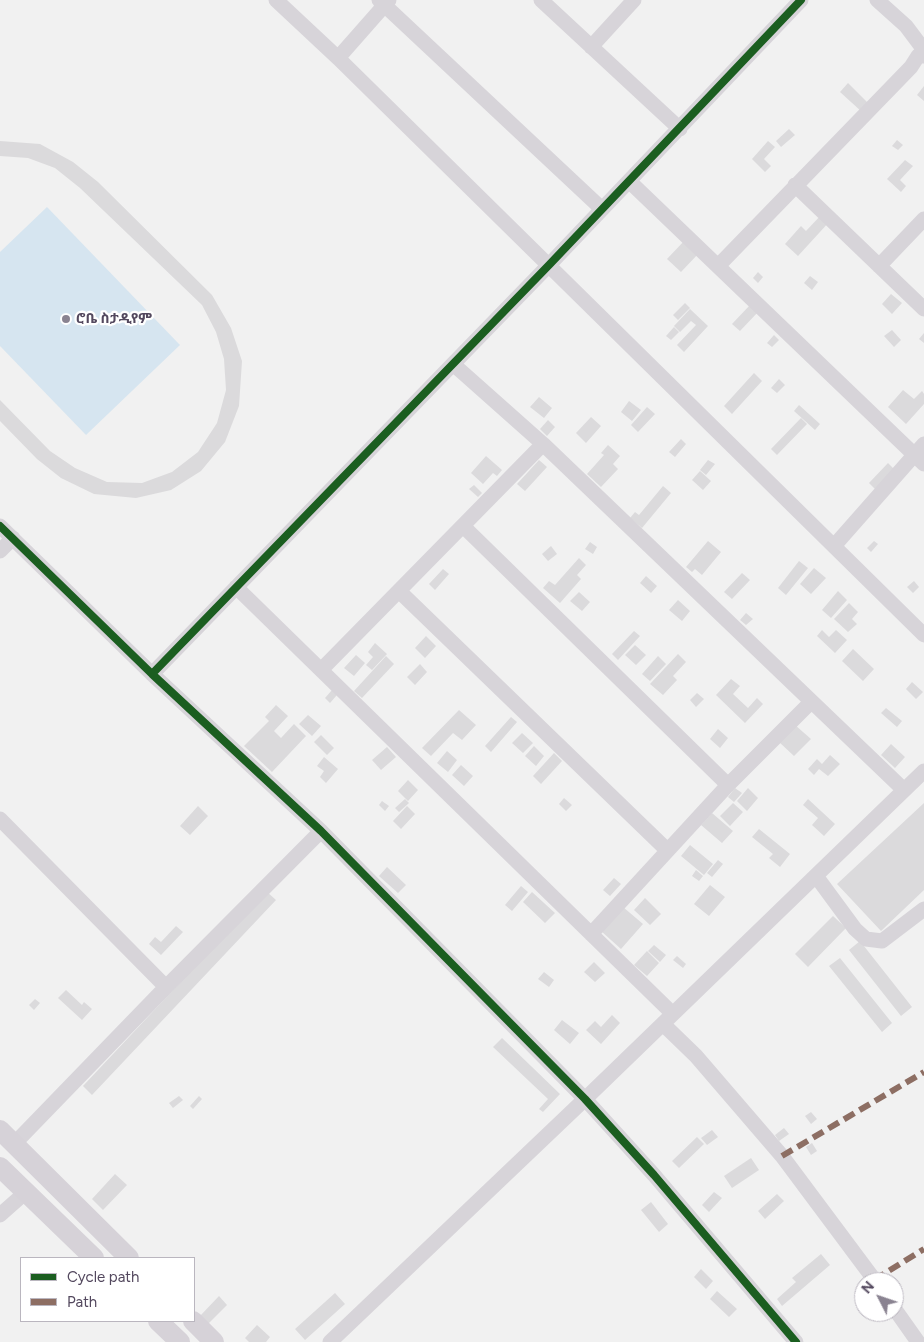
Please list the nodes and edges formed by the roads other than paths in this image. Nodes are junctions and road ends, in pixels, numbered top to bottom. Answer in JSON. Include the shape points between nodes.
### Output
{"nodes":[{"id":1,"x":276,"y":0,"type":"edge"},
{"id":2,"x":541,"y":0,"type":"edge"},
{"id":3,"x":634,"y":0,"type":"edge"},
{"id":4,"x":802,"y":0,"type":"edge"},
{"id":5,"x":877,"y":0,"type":"edge"},
{"id":6,"x":384,"y":2,"type":"edge"},
{"id":7,"x":591,"y":47,"type":"junction"},
{"id":8,"x":924,"y":50,"type":"edge"},
{"id":9,"x":924,"y":56,"type":"edge"},
{"id":10,"x":338,"y":58,"type":"junction"},
{"id":11,"x":680,"y":129,"type":"junction"},
{"id":12,"x":629,"y":181,"type":"junction"},
{"id":13,"x":795,"y":185,"type":"junction"},
{"id":14,"x":602,"y":209,"type":"junction"},
{"id":15,"x":924,"y":220,"type":"edge"},
{"id":16,"x":549,"y":265,"type":"junction"},
{"id":17,"x":718,"y":266,"type":"junction"},
{"id":18,"x":879,"y":266,"type":"junction"},
{"id":19,"x":924,"y":309,"type":"edge"},
{"id":20,"x":453,"y":364,"type":"junction"},
{"id":21,"x":543,"y":444,"type":"junction"},
{"id":22,"x":921,"y":454,"type":"edge"},
{"id":23,"x":0,"y":526,"type":"edge"},
{"id":24,"x":463,"y":526,"type":"junction"},
{"id":25,"x":13,"y":538,"type":"junction"},
{"id":26,"x":834,"y":546,"type":"junction"},
{"id":27,"x":0,"y":552,"type":"edge"},
{"id":28,"x":236,"y":587,"type":"junction"},
{"id":29,"x":399,"y":591,"type":"junction"},
{"id":30,"x":924,"y":635,"type":"edge"},
{"id":31,"x":322,"y":670,"type":"junction"},
{"id":32,"x":152,"y":674,"type":"junction"},
{"id":33,"x":810,"y":703,"type":"junction"},
{"id":34,"x":924,"y":770,"type":"edge"},
{"id":35,"x":728,"y":785,"type":"junction"},
{"id":36,"x":904,"y":790,"type":"junction"},
{"id":37,"x":0,"y":819,"type":"edge"},
{"id":38,"x":321,"y":831,"type":"junction"},
{"id":39,"x":667,"y":850,"type":"junction"},
{"id":40,"x":816,"y":876,"type":"junction"},
{"id":41,"x":924,"y":909,"type":"edge"},
{"id":42,"x":591,"y":934,"type":"junction"},
{"id":43,"x":166,"y":987,"type":"junction"},
{"id":44,"x":668,"y":1019,"type":"junction"},
{"id":45,"x":585,"y":1099,"type":"junction"},
{"id":46,"x":0,"y":1130,"type":"edge"},
{"id":47,"x":14,"y":1144,"type":"junction"},
{"id":48,"x":0,"y":1167,"type":"edge"},
{"id":49,"x":26,"y":1192,"type":"junction"},
{"id":50,"x":0,"y":1215,"type":"edge"},
{"id":51,"x":93,"y":1257,"type":"edge"},
{"id":52,"x":128,"y":1257,"type":"edge"},
{"id":53,"x":869,"y":1272,"type":"edge"},
{"id":54,"x":159,"y":1322,"type":"edge"},
{"id":55,"x":194,"y":1322,"type":"edge"},
{"id":56,"x":904,"y":1322,"type":"edge"},
{"id":57,"x":180,"y":1342,"type":"edge"},
{"id":58,"x":214,"y":1342,"type":"edge"},
{"id":59,"x":330,"y":1342,"type":"edge"},
{"id":60,"x":796,"y":1342,"type":"edge"},
{"id":61,"x":918,"y":1342,"type":"edge"}],
"edges":[{"from":1,"to":10,"type":"street"},
{"from":2,"to":7,"type":"street"},
{"from":3,"to":7,"type":"street"},
{"from":4,"to":11,"type":"street"},
{"from":5,"to":8,"type":"street","via":[[906,26]]},
{"from":6,"to":10,"type":"street"},
{"from":6,"to":14,"type":"street"},
{"from":7,"to":11,"type":"street"},
{"from":9,"to":13,"type":"street","via":[[918,56],[911,67]]},
{"from":10,"to":16,"type":"street"},
{"from":11,"to":12,"type":"street"},
{"from":12,"to":14,"type":"street"},
{"from":12,"to":17,"type":"street"},
{"from":13,"to":17,"type":"street"},
{"from":13,"to":18,"type":"street"},
{"from":14,"to":16,"type":"street"},
{"from":15,"to":18,"type":"street"},
{"from":16,"to":20,"type":"street"},
{"from":16,"to":26,"type":"street"},
{"from":17,"to":22,"type":"street"},
{"from":18,"to":19,"type":"street"},
{"from":20,"to":21,"type":"street"},
{"from":20,"to":28,"type":"street"},
{"from":21,"to":24,"type":"street"},
{"from":21,"to":33,"type":"street"},
{"from":22,"to":26,"type":"street"},
{"from":23,"to":25,"type":"street"},
{"from":24,"to":29,"type":"street"},
{"from":24,"to":35,"type":"street"},
{"from":25,"to":27,"type":"street"},
{"from":25,"to":32,"type":"street"},
{"from":26,"to":30,"type":"street"},
{"from":28,"to":31,"type":"street"},
{"from":28,"to":32,"type":"street"},
{"from":29,"to":31,"type":"street"},
{"from":29,"to":39,"type":"street"},
{"from":31,"to":42,"type":"street"},
{"from":32,"to":38,"type":"street"},
{"from":33,"to":35,"type":"street"},
{"from":33,"to":36,"type":"street"},
{"from":34,"to":36,"type":"street"},
{"from":35,"to":39,"type":"street"},
{"from":36,"to":40,"type":"street"},
{"from":37,"to":43,"type":"street"},
{"from":38,"to":43,"type":"street"},
{"from":38,"to":45,"type":"street"},
{"from":39,"to":42,"type":"street"},
{"from":40,"to":41,"type":"street","via":[[866,939],[882,941]]},
{"from":40,"to":44,"type":"street"},
{"from":42,"to":44,"type":"street"},
{"from":43,"to":47,"type":"street"},
{"from":44,"to":45,"type":"street"},
{"from":44,"to":53,"type":"street","via":[[782,1156]]},
{"from":45,"to":59,"type":"street"},
{"from":45,"to":60,"type":"street"},
{"from":46,"to":47,"type":"main road"},
{"from":47,"to":52,"type":"main road"},
{"from":48,"to":49,"type":"main road"},
{"from":49,"to":50,"type":"street"},
{"from":49,"to":51,"type":"main road"},
{"from":54,"to":57,"type":"main road"},
{"from":55,"to":58,"type":"main road"},
{"from":56,"to":61,"type":"street"}]}
